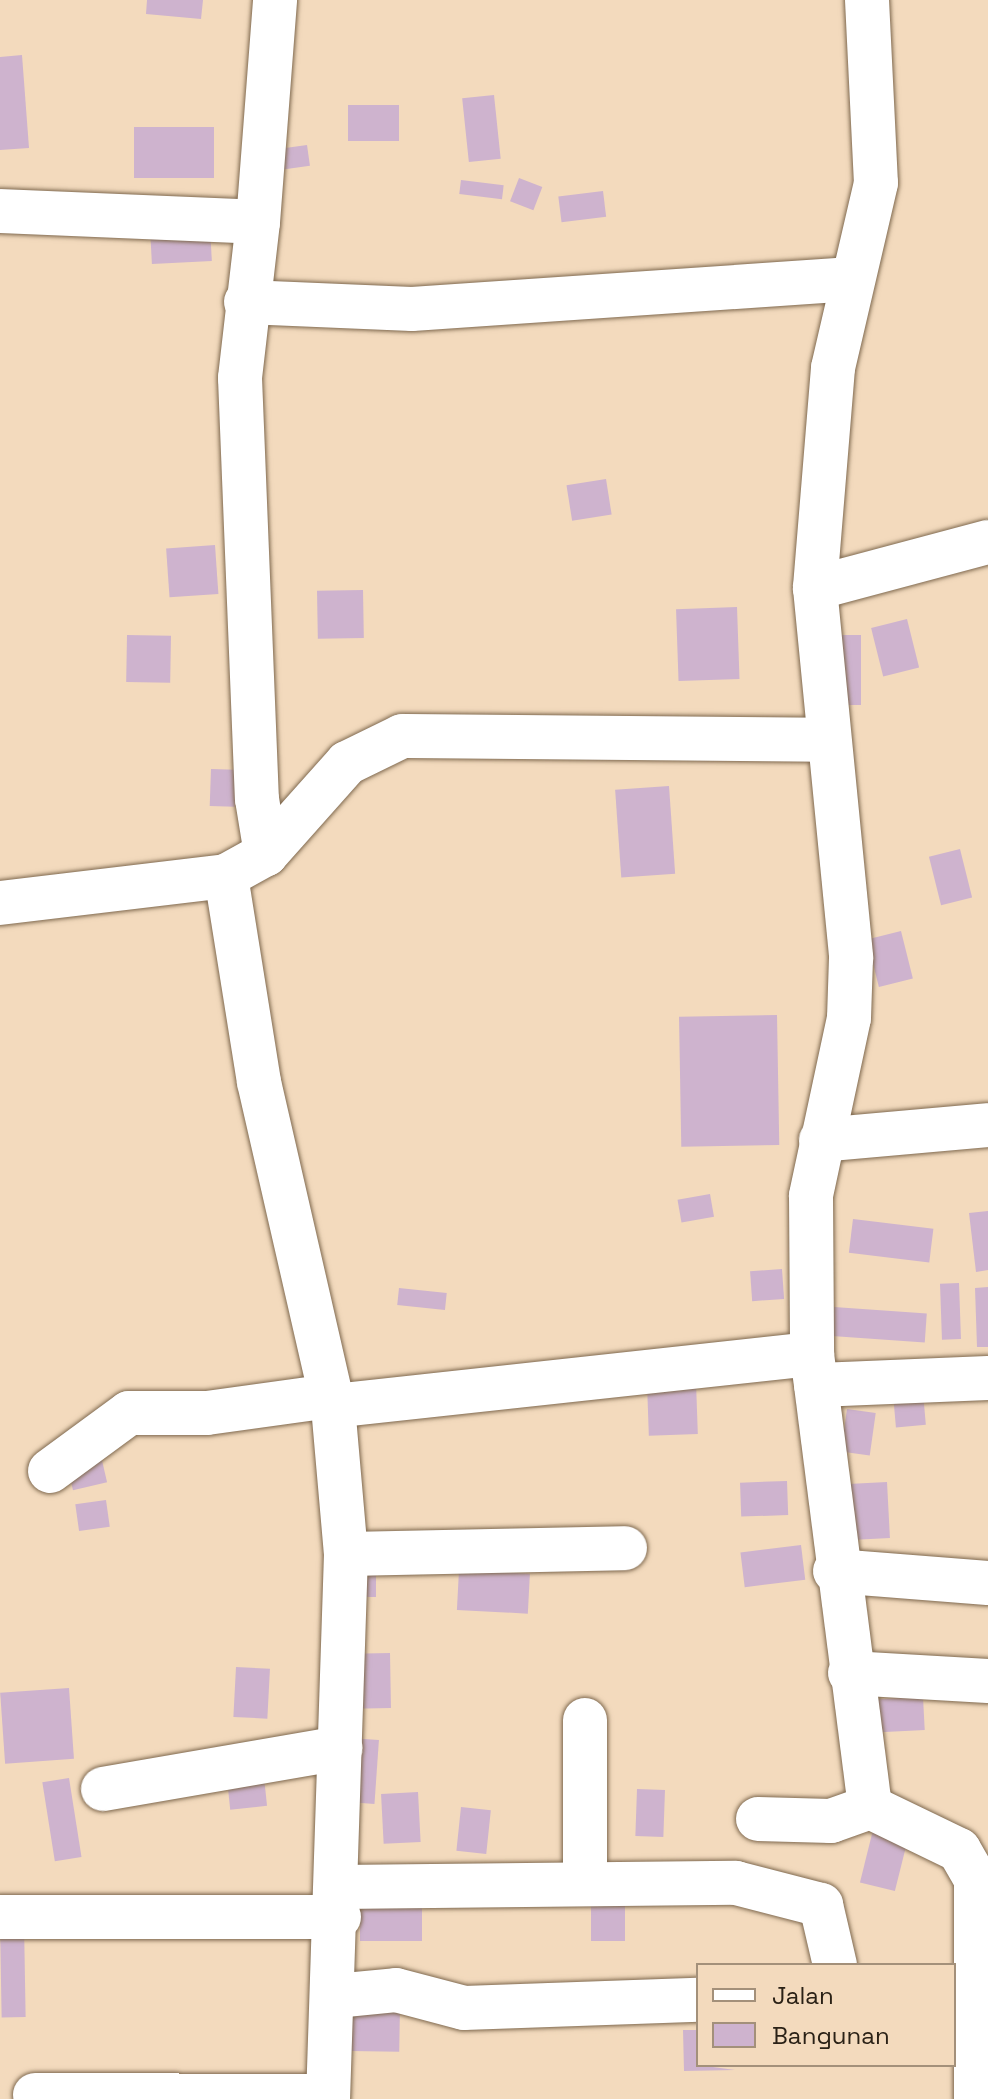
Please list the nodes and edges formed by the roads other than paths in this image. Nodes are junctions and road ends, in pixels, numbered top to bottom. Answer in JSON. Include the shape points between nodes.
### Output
{"nodes":[{"id":1,"x":275,"y":0,"type":"edge"},
{"id":2,"x":867,"y":0,"type":"edge"},
{"id":3,"x":0,"y":211,"type":"edge"},
{"id":4,"x":258,"y":222,"type":"junction"},
{"id":5,"x":852,"y":279,"type":"junction"},
{"id":6,"x":246,"y":302,"type":"junction"},
{"id":7,"x":988,"y":542,"type":"edge"},
{"id":8,"x":815,"y":588,"type":"junction"},
{"id":9,"x":829,"y":740,"type":"junction"},
{"id":10,"x":266,"y":854,"type":"junction"},
{"id":11,"x":226,"y":876,"type":"junction"},
{"id":12,"x":0,"y":903,"type":"edge"},
{"id":13,"x":988,"y":1125,"type":"edge"},
{"id":14,"x":821,"y":1140,"type":"junction"},
{"id":15,"x":814,"y":1370,"type":"junction"},
{"id":16,"x":988,"y":1378,"type":"edge"},
{"id":17,"x":331,"y":1401,"type":"junction"},
{"id":18,"x":50,"y":1471,"type":"dead end"},
{"id":19,"x":625,"y":1548,"type":"dead end"},
{"id":20,"x":346,"y":1554,"type":"junction"},
{"id":21,"x":835,"y":1571,"type":"junction"},
{"id":22,"x":988,"y":1583,"type":"edge"},
{"id":23,"x":850,"y":1673,"type":"junction"},
{"id":24,"x":988,"y":1681,"type":"edge"},
{"id":25,"x":585,"y":1720,"type":"dead end"},
{"id":26,"x":340,"y":1748,"type":"junction"},
{"id":27,"x":103,"y":1789,"type":"dead end"},
{"id":28,"x":870,"y":1807,"type":"junction"},
{"id":29,"x":758,"y":1819,"type":"dead end"},
{"id":30,"x":585,"y":1884,"type":"junction"},
{"id":31,"x":339,"y":1902,"type":"junction"},
{"id":32,"x":0,"y":1917,"type":"edge"},
{"id":33,"x":835,"y":1963,"type":"edge"},
{"id":34,"x":335,"y":1996,"type":"junction"},
{"id":35,"x":696,"y":2000,"type":"edge"},
{"id":36,"x":965,"y":2030,"type":"edge"},
{"id":37,"x":35,"y":2095,"type":"dead end"},
{"id":38,"x":328,"y":2098,"type":"edge"},
{"id":39,"x":976,"y":2099,"type":"edge"}],
"edges":[{"from":1,"to":4,"type":"street"},
{"from":2,"to":5,"type":"street","via":[[876,183]]},
{"from":3,"to":4,"type":"street"},
{"from":4,"to":6,"type":"street"},
{"from":5,"to":6,"type":"street","via":[[412,309]]},
{"from":5,"to":8,"type":"street","via":[[833,368]]},
{"from":6,"to":10,"type":"street","via":[[240,378],[257,799]]},
{"from":7,"to":8,"type":"street"},
{"from":8,"to":9,"type":"street"},
{"from":9,"to":10,"type":"street","via":[[402,736],[347,763]]},
{"from":9,"to":14,"type":"street","via":[[851,958],[849,1018]]},
{"from":10,"to":11,"type":"street"},
{"from":11,"to":12,"type":"street"},
{"from":11,"to":17,"type":"street","via":[[259,1082]]},
{"from":13,"to":14,"type":"street"},
{"from":14,"to":15,"type":"street","via":[[811,1196]]},
{"from":15,"to":16,"type":"street"},
{"from":15,"to":17,"type":"street"},
{"from":15,"to":21,"type":"street"},
{"from":17,"to":18,"type":"street","via":[[207,1413],[129,1413]]},
{"from":17,"to":20,"type":"street"},
{"from":19,"to":20,"type":"street"},
{"from":20,"to":26,"type":"street"},
{"from":21,"to":22,"type":"street"},
{"from":21,"to":23,"type":"street"},
{"from":23,"to":24,"type":"street"},
{"from":23,"to":28,"type":"street"},
{"from":25,"to":30,"type":"street"},
{"from":26,"to":27,"type":"street"},
{"from":26,"to":31,"type":"street"},
{"from":28,"to":29,"type":"street","via":[[831,1821]]},
{"from":28,"to":36,"type":"street","via":[[959,1850],[970,1863],[976,1879]]},
{"from":30,"to":31,"type":"street"},
{"from":30,"to":33,"type":"street","via":[[736,1883],[810,1900],[826,1913]]},
{"from":31,"to":32,"type":"street"},
{"from":31,"to":34,"type":"street"},
{"from":34,"to":35,"type":"street","via":[[396,1990],[489,2008]]},
{"from":34,"to":38,"type":"street"},
{"from":36,"to":39,"type":"street"},
{"from":37,"to":38,"type":"street"}]}
